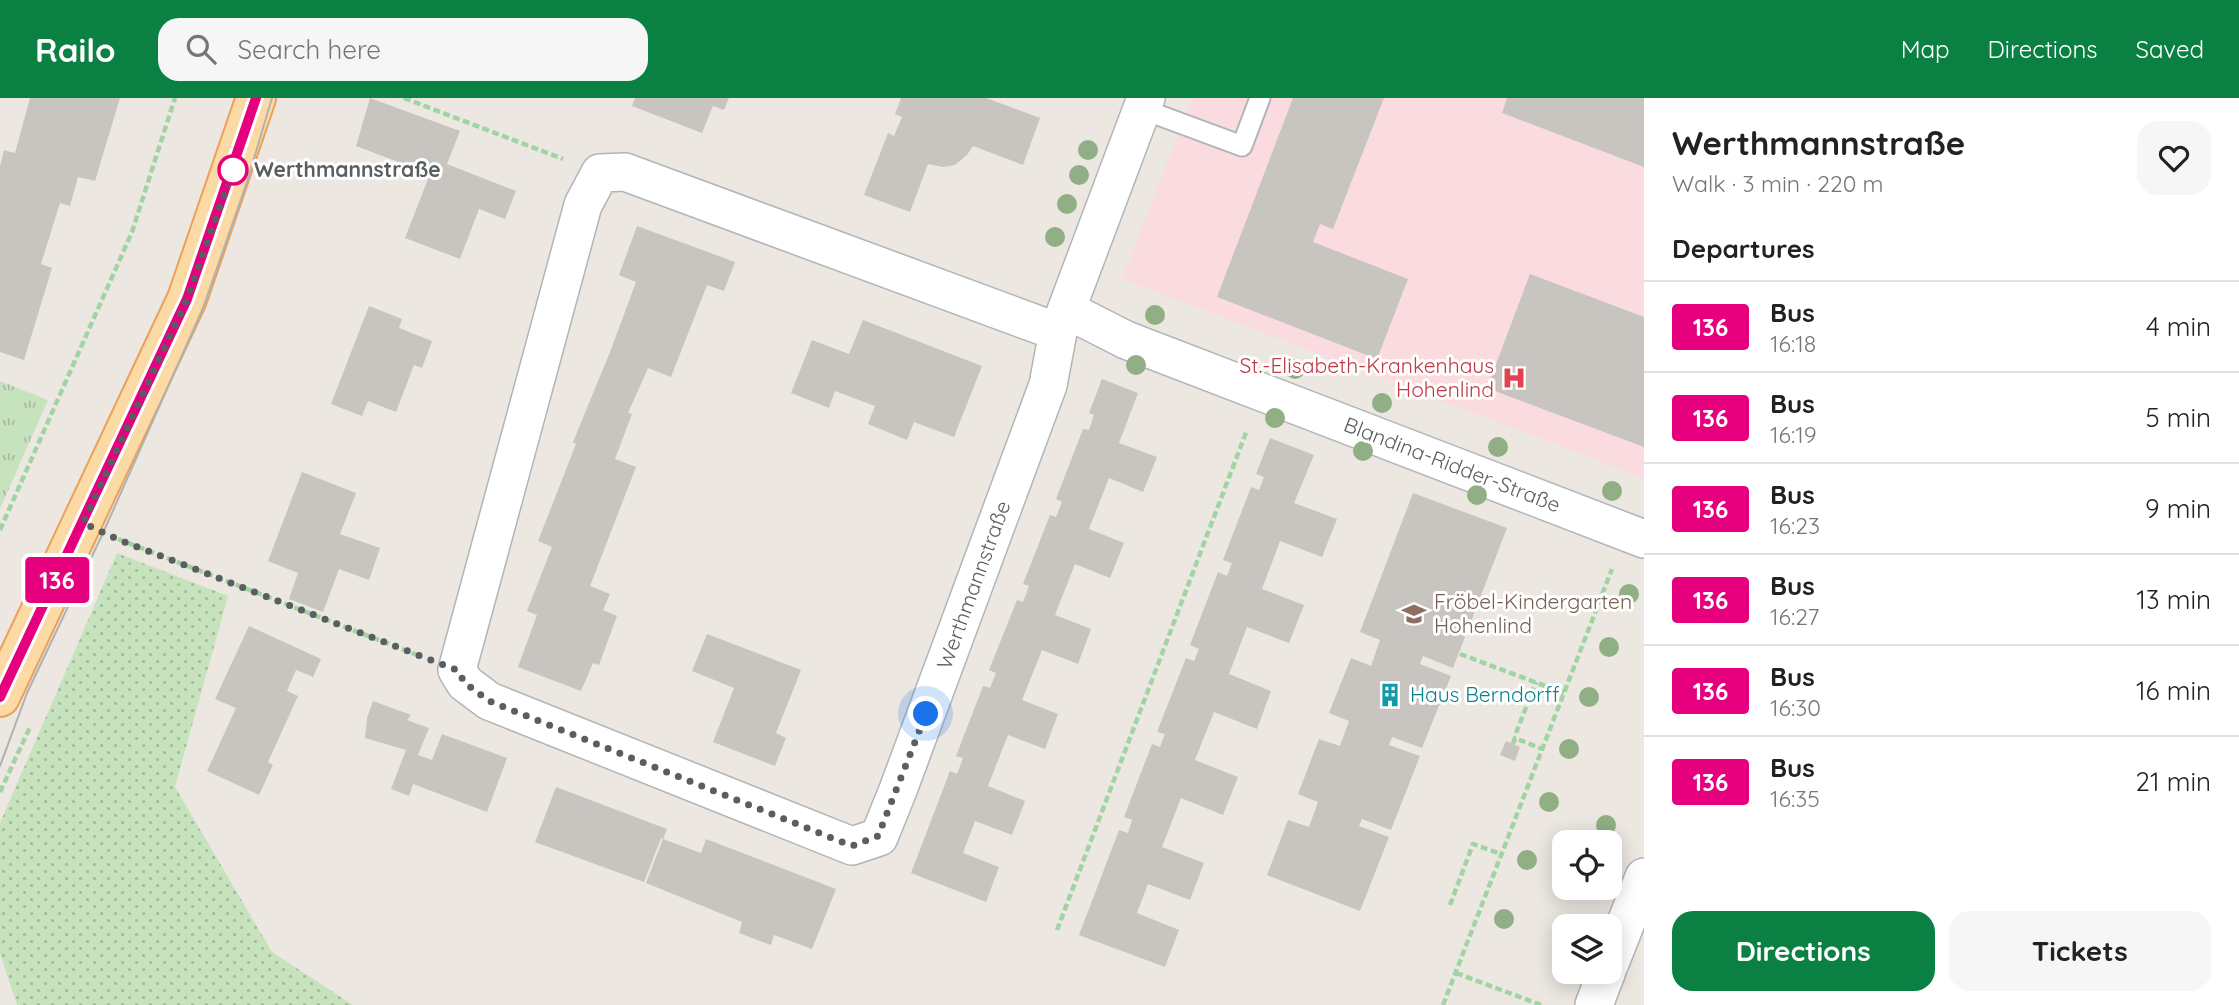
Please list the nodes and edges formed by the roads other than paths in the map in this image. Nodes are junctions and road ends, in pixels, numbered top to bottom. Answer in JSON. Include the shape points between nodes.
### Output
{"nodes":[{"id":1,"x":256,"y":98,"type":"edge"},
{"id":2,"x":1261,"y":98,"type":"edge"},
{"id":3,"x":1144,"y":103,"type":"edge"},
{"id":4,"x":1063,"y":321,"type":"junction"},
{"id":5,"x":1635,"y":536,"type":"edge"},
{"id":6,"x":0,"y":697,"type":"edge"},
{"id":7,"x":1644,"y":877,"type":"edge"},
{"id":8,"x":1622,"y":933,"type":"edge"},
{"id":9,"x":1602,"y":984,"type":"edge"},
{"id":10,"x":1594,"y":1005,"type":"edge"}],
"edges":[{"from":1,"to":6,"type":"main road","via":[[187,299]]},
{"from":2,"to":3,"type":"lane","via":[[1242,146]]},
{"from":3,"to":4,"type":"street","name":"Werthmannstraße"},
{"from":4,"to":4,"type":"street","name":"Werthmannstraße","via":[[625,172],[600,173],[583,205],[457,670],[465,683],[489,701],[852,846],[878,836],[1048,385]]},
{"from":4,"to":5,"type":"street","name":"Blandina-Ridder-Straße","via":[[1126,340]]},
{"from":7,"to":8,"type":"street"},
{"from":9,"to":10,"type":"street"}]}
